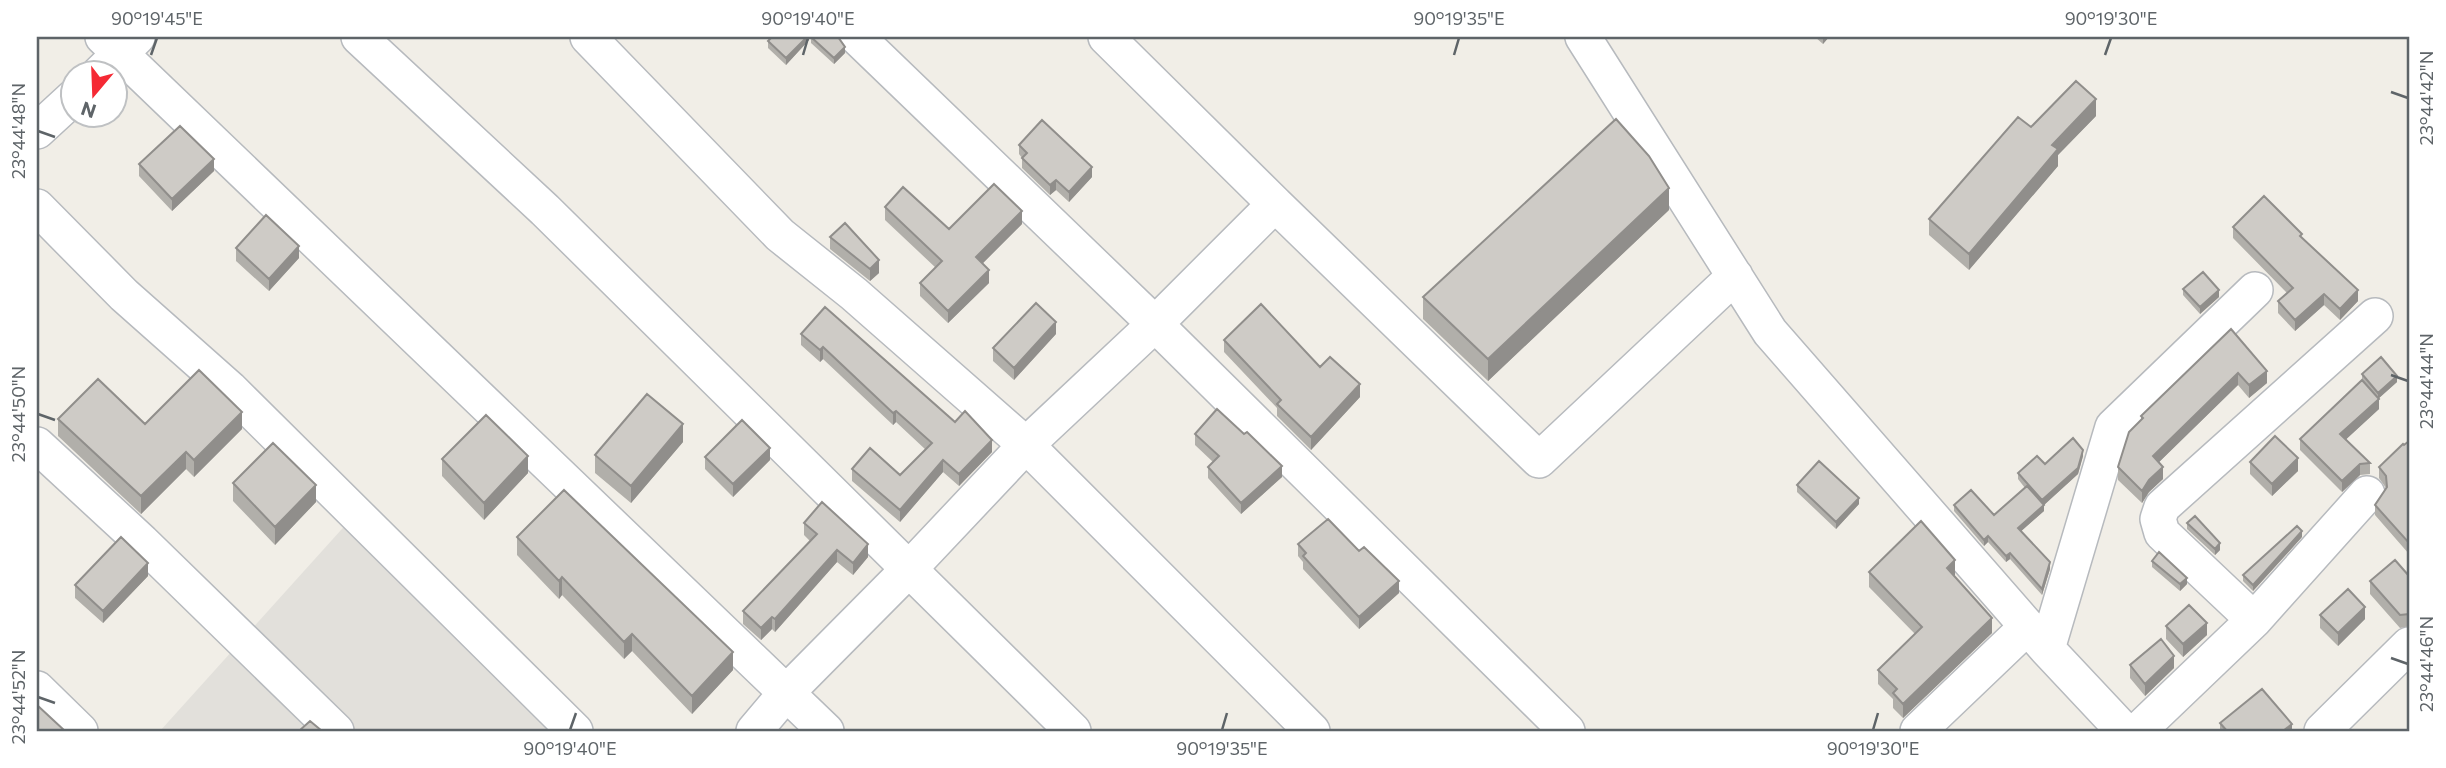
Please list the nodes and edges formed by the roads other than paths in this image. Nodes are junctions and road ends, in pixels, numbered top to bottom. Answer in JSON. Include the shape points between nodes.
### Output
{"nodes":[{"id":1,"x":359,"y":37,"type":"edge"},
{"id":2,"x":588,"y":37,"type":"edge"},
{"id":3,"x":857,"y":37,"type":"edge"},
{"id":4,"x":1106,"y":37,"type":"edge"},
{"id":5,"x":1583,"y":37,"type":"edge"},
{"id":6,"x":115,"y":50,"type":"edge"},
{"id":7,"x":60,"y":110,"type":"edge"},
{"id":8,"x":37,"y":131,"type":"edge"},
{"id":9,"x":1275,"y":204,"type":"junction"},
{"id":10,"x":37,"y":206,"type":"edge"},
{"id":11,"x":1735,"y":276,"type":"junction"},
{"id":12,"x":2255,"y":290,"type":"dead end"},
{"id":13,"x":2375,"y":316,"type":"dead end"},
{"id":14,"x":1155,"y":324,"type":"junction"},
{"id":15,"x":37,"y":445,"type":"edge"},
{"id":16,"x":1026,"y":445,"type":"junction"},
{"id":17,"x":2367,"y":494,"type":"dead end"},
{"id":18,"x":909,"y":569,"type":"junction"},
{"id":19,"x":2254,"y":620,"type":"junction"},
{"id":20,"x":2037,"y":638,"type":"junction"},
{"id":21,"x":2409,"y":645,"type":"edge"},
{"id":22,"x":37,"y":689,"type":"edge"},
{"id":23,"x":786,"y":693,"type":"junction"},
{"id":24,"x":79,"y":731,"type":"edge"},
{"id":25,"x":336,"y":731,"type":"edge"},
{"id":26,"x":575,"y":731,"type":"edge"},
{"id":27,"x":754,"y":731,"type":"edge"},
{"id":28,"x":826,"y":731,"type":"edge"},
{"id":29,"x":1073,"y":731,"type":"edge"},
{"id":30,"x":1312,"y":731,"type":"edge"},
{"id":31,"x":1567,"y":731,"type":"edge"},
{"id":32,"x":1918,"y":731,"type":"edge"},
{"id":33,"x":2124,"y":731,"type":"edge"},
{"id":34,"x":2138,"y":731,"type":"edge"},
{"id":35,"x":2322,"y":731,"type":"edge"}],
"edges":[{"from":1,"to":18,"type":"street","via":[[545,210]]},
{"from":2,"to":16,"type":"street","via":[[780,234]]},
{"from":3,"to":14,"type":"street"},
{"from":4,"to":9,"type":"street"},
{"from":5,"to":11,"type":"street"},
{"from":6,"to":23,"type":"street"},
{"from":7,"to":8,"type":"street"},
{"from":9,"to":11,"type":"street","via":[[1539,460]]},
{"from":9,"to":14,"type":"street"},
{"from":10,"to":26,"type":"street","via":[[124,295],[230,389]]},
{"from":11,"to":20,"type":"street","via":[[1770,332]]},
{"from":12,"to":20,"type":"street","via":[[2113,427]]},
{"from":13,"to":19,"type":"street","via":[[2162,507],[2158,519],[2162,533]]},
{"from":14,"to":16,"type":"street"},
{"from":14,"to":31,"type":"street"},
{"from":15,"to":25,"type":"street"},
{"from":16,"to":18,"type":"street"},
{"from":16,"to":30,"type":"street"},
{"from":17,"to":19,"type":"street"},
{"from":18,"to":23,"type":"street"},
{"from":18,"to":29,"type":"street"},
{"from":19,"to":34,"type":"street"},
{"from":20,"to":32,"type":"street"},
{"from":20,"to":33,"type":"street"},
{"from":21,"to":35,"type":"street"},
{"from":22,"to":24,"type":"street"},
{"from":23,"to":27,"type":"street"},
{"from":23,"to":28,"type":"street"}]}
